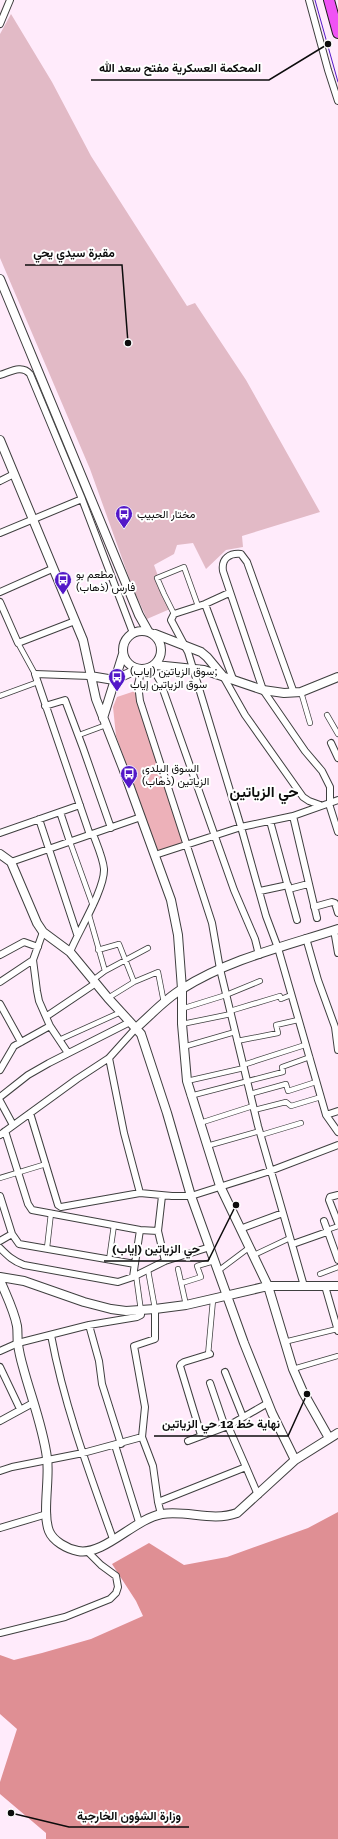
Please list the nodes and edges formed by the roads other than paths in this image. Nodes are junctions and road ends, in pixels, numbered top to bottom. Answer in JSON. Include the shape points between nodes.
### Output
{"nodes":[{"id":1,"x":10,"y":0,"type":"edge"},
{"id":2,"x":309,"y":0,"type":"edge"},
{"id":3,"x":329,"y":0,"type":"edge"},
{"id":4,"x":0,"y":24,"type":"edge"},
{"id":5,"x":338,"y":33,"type":"edge"},
{"id":6,"x":338,"y":101,"type":"edge"},
{"id":7,"x":0,"y":279,"type":"edge"},
{"id":8,"x":0,"y":375,"type":"edge"},
{"id":9,"x":0,"y":440,"type":"edge"},
{"id":10,"x":14,"y":474,"type":"junction"},
{"id":11,"x":0,"y":480,"type":"edge"},
{"id":12,"x":82,"y":499,"type":"junction"},
{"id":13,"x":32,"y":520,"type":"junction"},
{"id":14,"x":0,"y":533,"type":"edge"},
{"id":15,"x":52,"y":569,"type":"junction"},
{"id":16,"x":0,"y":592,"type":"edge"},
{"id":17,"x":229,"y":593,"type":"junction"},
{"id":18,"x":0,"y":602,"type":"edge"},
{"id":19,"x":201,"y":605,"type":"junction"},
{"id":20,"x":174,"y":614,"type":"junction"},
{"id":21,"x":139,"y":616,"type":"junction"},
{"id":22,"x":75,"y":621,"type":"junction"},
{"id":23,"x":134,"y":632,"type":"junction"},
{"id":24,"x":151,"y":633,"type":"junction"},
{"id":25,"x":18,"y":643,"type":"junction"},
{"id":26,"x":185,"y":645,"type":"junction"},
{"id":27,"x":123,"y":654,"type":"junction"},
{"id":28,"x":153,"y":666,"type":"junction"},
{"id":29,"x":140,"y":669,"type":"junction"},
{"id":30,"x":192,"y":669,"type":"junction"},
{"id":31,"x":35,"y":674,"type":"junction"},
{"id":32,"x":90,"y":676,"type":"junction"},
{"id":33,"x":223,"y":676,"type":"junction"},
{"id":34,"x":338,"y":677,"type":"edge"},
{"id":35,"x":233,"y":679,"type":"junction"},
{"id":36,"x":114,"y":680,"type":"junction"},
{"id":37,"x":38,"y":682,"type":"junction"},
{"id":38,"x":262,"y":690,"type":"junction"},
{"id":39,"x":297,"y":692,"type":"junction"},
{"id":40,"x":0,"y":696,"type":"edge"},
{"id":41,"x":45,"y":706,"type":"junction"},
{"id":42,"x":326,"y":715,"type":"dead end"},
{"id":43,"x":105,"y":722,"type":"junction"},
{"id":44,"x":310,"y":723,"type":"dead end"},
{"id":45,"x":338,"y":734,"type":"edge"},
{"id":46,"x":79,"y":736,"type":"junction"},
{"id":47,"x":331,"y":743,"type":"dead end"},
{"id":48,"x":338,"y":758,"type":"edge"},
{"id":49,"x":338,"y":800,"type":"edge"},
{"id":50,"x":330,"y":802,"type":"junction"},
{"id":51,"x":80,"y":805,"type":"junction"},
{"id":52,"x":321,"y":805,"type":"junction"},
{"id":53,"x":60,"y":812,"type":"junction"},
{"id":54,"x":293,"y":816,"type":"junction"},
{"id":55,"x":141,"y":817,"type":"junction"},
{"id":56,"x":39,"y":819,"type":"junction"},
{"id":57,"x":270,"y":821,"type":"junction"},
{"id":58,"x":242,"y":827,"type":"junction"},
{"id":59,"x":111,"y":828,"type":"junction"},
{"id":60,"x":338,"y":832,"type":"edge"},
{"id":61,"x":0,"y":833,"type":"edge"},
{"id":62,"x":92,"y":834,"type":"junction"},
{"id":63,"x":215,"y":836,"type":"junction"},
{"id":64,"x":70,"y":842,"type":"junction"},
{"id":65,"x":186,"y":846,"type":"junction"},
{"id":66,"x":49,"y":849,"type":"junction"},
{"id":67,"x":0,"y":855,"type":"edge"},
{"id":68,"x":155,"y":855,"type":"junction"},
{"id":69,"x":11,"y":862,"type":"junction"},
{"id":70,"x":308,"y":884,"type":"junction"},
{"id":71,"x":288,"y":887,"type":"junction"},
{"id":72,"x":260,"y":891,"type":"junction"},
{"id":73,"x":93,"y":906,"type":"junction"},
{"id":74,"x":314,"y":907,"type":"junction"},
{"id":75,"x":338,"y":913,"type":"edge"},
{"id":76,"x":89,"y":914,"type":"junction"},
{"id":77,"x":317,"y":918,"type":"dead end"},
{"id":78,"x":297,"y":920,"type":"dead end"},
{"id":79,"x":336,"y":930,"type":"edge"},
{"id":80,"x":44,"y":932,"type":"junction"},
{"id":81,"x":78,"y":934,"type":"junction"},
{"id":82,"x":306,"y":938,"type":"junction"},
{"id":83,"x":38,"y":947,"type":"junction"},
{"id":84,"x":148,"y":948,"type":"dead end"},
{"id":85,"x":278,"y":948,"type":"junction"},
{"id":86,"x":98,"y":950,"type":"junction"},
{"id":87,"x":70,"y":952,"type":"junction"},
{"id":88,"x":338,"y":953,"type":"edge"},
{"id":89,"x":0,"y":955,"type":"edge"},
{"id":90,"x":259,"y":955,"type":"junction"},
{"id":91,"x":33,"y":960,"type":"junction"},
{"id":92,"x":127,"y":960,"type":"junction"},
{"id":93,"x":220,"y":969,"type":"junction"},
{"id":94,"x":105,"y":971,"type":"junction"},
{"id":95,"x":94,"y":981,"type":"junction"},
{"id":96,"x":260,"y":981,"type":"dead end"},
{"id":97,"x":0,"y":982,"type":"edge"},
{"id":98,"x":134,"y":982,"type":"junction"},
{"id":99,"x":182,"y":989,"type":"junction"},
{"id":100,"x":226,"y":995,"type":"junction"},
{"id":101,"x":291,"y":996,"type":"junction"},
{"id":102,"x":108,"y":998,"type":"junction"},
{"id":103,"x":164,"y":1003,"type":"junction"},
{"id":104,"x":0,"y":1004,"type":"edge"},
{"id":105,"x":181,"y":1009,"type":"junction"},
{"id":106,"x":121,"y":1012,"type":"junction"},
{"id":107,"x":231,"y":1013,"type":"junction"},
{"id":108,"x":47,"y":1016,"type":"junction"},
{"id":109,"x":298,"y":1020,"type":"junction"},
{"id":110,"x":182,"y":1024,"type":"junction"},
{"id":111,"x":133,"y":1025,"type":"junction"},
{"id":112,"x":50,"y":1026,"type":"junction"},
{"id":113,"x":336,"y":1026,"type":"edge"},
{"id":114,"x":235,"y":1032,"type":"junction"},
{"id":115,"x":59,"y":1040,"type":"junction"},
{"id":116,"x":237,"y":1040,"type":"junction"},
{"id":117,"x":21,"y":1042,"type":"junction"},
{"id":118,"x":305,"y":1045,"type":"junction"},
{"id":119,"x":183,"y":1047,"type":"junction"},
{"id":120,"x":338,"y":1050,"type":"edge"},
{"id":121,"x":68,"y":1053,"type":"junction"},
{"id":122,"x":109,"y":1058,"type":"junction"},
{"id":123,"x":310,"y":1058,"type":"junction"},
{"id":124,"x":243,"y":1066,"type":"junction"},
{"id":125,"x":0,"y":1070,"type":"edge"},
{"id":126,"x":187,"y":1081,"type":"junction"},
{"id":127,"x":247,"y":1081,"type":"junction"},
{"id":128,"x":316,"y":1082,"type":"junction"},
{"id":129,"x":250,"y":1094,"type":"junction"},
{"id":130,"x":0,"y":1096,"type":"edge"},
{"id":131,"x":190,"y":1096,"type":"junction"},
{"id":132,"x":320,"y":1097,"type":"junction"},
{"id":133,"x":0,"y":1101,"type":"edge"},
{"id":134,"x":254,"y":1108,"type":"junction"},
{"id":135,"x":338,"y":1111,"type":"edge"},
{"id":136,"x":30,"y":1113,"type":"junction"},
{"id":137,"x":326,"y":1115,"type":"junction"},
{"id":138,"x":200,"y":1123,"type":"junction"},
{"id":139,"x":301,"y":1123,"type":"dead end"},
{"id":140,"x":13,"y":1125,"type":"junction"},
{"id":141,"x":338,"y":1132,"type":"edge"},
{"id":142,"x":3,"y":1133,"type":"edge"},
{"id":143,"x":260,"y":1133,"type":"junction"},
{"id":144,"x":338,"y":1145,"type":"edge"},
{"id":145,"x":207,"y":1146,"type":"junction"},
{"id":146,"x":46,"y":1164,"type":"junction"},
{"id":147,"x":270,"y":1171,"type":"junction"},
{"id":148,"x":19,"y":1173,"type":"junction"},
{"id":149,"x":0,"y":1178,"type":"edge"},
{"id":150,"x":220,"y":1186,"type":"junction"},
{"id":151,"x":140,"y":1193,"type":"junction"},
{"id":152,"x":338,"y":1195,"type":"edge"},
{"id":153,"x":0,"y":1196,"type":"edge"},
{"id":154,"x":162,"y":1196,"type":"junction"},
{"id":155,"x":191,"y":1196,"type":"junction"},
{"id":156,"x":59,"y":1206,"type":"junction"},
{"id":157,"x":2,"y":1207,"type":"edge"},
{"id":158,"x":51,"y":1213,"type":"junction"},
{"id":159,"x":283,"y":1213,"type":"junction"},
{"id":160,"x":324,"y":1221,"type":"dead end"},
{"id":161,"x":338,"y":1221,"type":"edge"},
{"id":162,"x":114,"y":1225,"type":"junction"},
{"id":163,"x":240,"y":1229,"type":"junction"},
{"id":164,"x":140,"y":1230,"type":"junction"},
{"id":165,"x":158,"y":1231,"type":"junction"},
{"id":166,"x":327,"y":1231,"type":"junction"},
{"id":167,"x":12,"y":1234,"type":"junction"},
{"id":168,"x":0,"y":1241,"type":"edge"},
{"id":169,"x":292,"y":1241,"type":"junction"},
{"id":170,"x":210,"y":1247,"type":"junction"},
{"id":171,"x":0,"y":1248,"type":"edge"},
{"id":172,"x":47,"y":1248,"type":"junction"},
{"id":173,"x":252,"y":1251,"type":"junction"},
{"id":174,"x":109,"y":1260,"type":"junction"},
{"id":175,"x":338,"y":1260,"type":"edge"},
{"id":176,"x":165,"y":1261,"type":"junction"},
{"id":177,"x":214,"y":1261,"type":"junction"},
{"id":178,"x":135,"y":1264,"type":"junction"},
{"id":179,"x":338,"y":1267,"type":"edge"},
{"id":180,"x":178,"y":1269,"type":"dead end"},
{"id":181,"x":148,"y":1270,"type":"junction"},
{"id":182,"x":218,"y":1271,"type":"junction"},
{"id":183,"x":320,"y":1274,"type":"dead end"},
{"id":184,"x":135,"y":1276,"type":"junction"},
{"id":185,"x":0,"y":1277,"type":"edge"},
{"id":186,"x":0,"y":1280,"type":"edge"},
{"id":187,"x":182,"y":1283,"type":"junction"},
{"id":188,"x":268,"y":1286,"type":"junction"},
{"id":189,"x":304,"y":1286,"type":"junction"},
{"id":190,"x":325,"y":1286,"type":"junction"},
{"id":191,"x":338,"y":1286,"type":"edge"},
{"id":192,"x":228,"y":1296,"type":"junction"},
{"id":193,"x":213,"y":1300,"type":"junction"},
{"id":194,"x":186,"y":1305,"type":"junction"},
{"id":195,"x":155,"y":1309,"type":"junction"},
{"id":196,"x":141,"y":1310,"type":"junction"},
{"id":197,"x":89,"y":1325,"type":"junction"},
{"id":198,"x":338,"y":1330,"type":"edge"},
{"id":199,"x":51,"y":1335,"type":"junction"},
{"id":200,"x":284,"y":1342,"type":"junction"},
{"id":201,"x":18,"y":1343,"type":"junction"},
{"id":202,"x":0,"y":1352,"type":"edge"},
{"id":203,"x":209,"y":1355,"type":"joint"},
{"id":204,"x":338,"y":1356,"type":"edge"},
{"id":205,"x":0,"y":1368,"type":"edge"},
{"id":206,"x":293,"y":1369,"type":"junction"},
{"id":207,"x":225,"y":1372,"type":"dead end"},
{"id":208,"x":210,"y":1383,"type":"dead end"},
{"id":209,"x":33,"y":1403,"type":"junction"},
{"id":210,"x":268,"y":1403,"type":"junction"},
{"id":211,"x":20,"y":1409,"type":"junction"},
{"id":212,"x":243,"y":1417,"type":"junction"},
{"id":213,"x":0,"y":1421,"type":"edge"},
{"id":214,"x":227,"y":1426,"type":"junction"},
{"id":215,"x":338,"y":1433,"type":"edge"},
{"id":216,"x":201,"y":1435,"type":"junction"},
{"id":217,"x":142,"y":1438,"type":"junction"},
{"id":218,"x":329,"y":1438,"type":"junction"},
{"id":219,"x":188,"y":1441,"type":"dead end"},
{"id":220,"x":118,"y":1445,"type":"junction"},
{"id":221,"x":83,"y":1453,"type":"junction"},
{"id":222,"x":48,"y":1459,"type":"junction"},
{"id":223,"x":296,"y":1460,"type":"junction"},
{"id":224,"x":246,"y":1468,"type":"junction"},
{"id":225,"x":0,"y":1471,"type":"edge"},
{"id":226,"x":258,"y":1495,"type":"junction"},
{"id":227,"x":158,"y":1502,"type":"junction"},
{"id":228,"x":47,"y":1514,"type":"junction"},
{"id":229,"x":161,"y":1514,"type":"junction"},
{"id":230,"x":139,"y":1522,"type":"junction"},
{"id":231,"x":0,"y":1528,"type":"edge"},
{"id":232,"x":113,"y":1539,"type":"junction"},
{"id":233,"x":87,"y":1551,"type":"junction"},
{"id":234,"x":0,"y":1633,"type":"edge"}],
"edges":[{"from":1,"to":4,"type":"street"},
{"from":2,"to":6,"type":"street"},
{"from":3,"to":5,"type":"highway"},
{"from":7,"to":21,"type":"street"},
{"from":8,"to":12,"type":"street","via":[[20,368],[30,374]]},
{"from":9,"to":10,"type":"street"},
{"from":10,"to":11,"type":"street"},
{"from":10,"to":13,"type":"street"},
{"from":12,"to":13,"type":"street"},
{"from":12,"to":23,"type":"street"},
{"from":13,"to":14,"type":"street"},
{"from":13,"to":15,"type":"street"},
{"from":15,"to":16,"type":"street"},
{"from":15,"to":22,"type":"street"},
{"from":17,"to":19,"type":"street"},
{"from":17,"to":38,"type":"street"},
{"from":17,"to":39,"type":"street","via":[[222,566],[228,556],[234,553],[241,554],[247,562]]},
{"from":18,"to":25,"type":"street"},
{"from":19,"to":20,"type":"street"},
{"from":19,"to":20,"type":"street","via":[[184,567],[158,578]]},
{"from":19,"to":35,"type":"street"},
{"from":20,"to":26,"type":"street","via":[[172,624]]},
{"from":21,"to":23,"type":"street"},
{"from":21,"to":24,"type":"street"},
{"from":22,"to":25,"type":"street"},
{"from":22,"to":32,"type":"street","via":[[83,640]]},
{"from":23,"to":24,"type":"street"},
{"from":23,"to":27,"type":"street","via":[[125,640]]},
{"from":24,"to":26,"type":"street"},
{"from":24,"to":28,"type":"street","via":[[157,637],[162,647],[159,659]]},
{"from":25,"to":31,"type":"street"},
{"from":26,"to":30,"type":"street"},
{"from":26,"to":33,"type":"street","via":[[207,657]]},
{"from":27,"to":29,"type":"street","via":[[129,664]]},
{"from":27,"to":36,"type":"street"},
{"from":28,"to":29,"type":"street"},
{"from":28,"to":30,"type":"street"},
{"from":28,"to":63,"type":"street"},
{"from":29,"to":36,"type":"street"},
{"from":29,"to":65,"type":"street","via":[[140,701]]},
{"from":30,"to":33,"type":"street"},
{"from":30,"to":58,"type":"street"},
{"from":31,"to":32,"type":"street"},
{"from":31,"to":37,"type":"street"},
{"from":32,"to":36,"type":"street"},
{"from":32,"to":43,"type":"street"},
{"from":33,"to":35,"type":"street"},
{"from":33,"to":52,"type":"street","via":[[245,715],[303,797]]},
{"from":34,"to":39,"type":"street"},
{"from":35,"to":38,"type":"street"},
{"from":36,"to":43,"type":"street"},
{"from":37,"to":40,"type":"street"},
{"from":37,"to":41,"type":"street"},
{"from":38,"to":39,"type":"street"},
{"from":38,"to":50,"type":"street","via":[[322,771],[330,787]]},
{"from":39,"to":44,"type":"street"},
{"from":41,"to":46,"type":"street","via":[[65,700]]},
{"from":41,"to":51,"type":"street"},
{"from":42,"to":45,"type":"street"},
{"from":43,"to":46,"type":"street"},
{"from":43,"to":55,"type":"street"},
{"from":46,"to":59,"type":"street"},
{"from":47,"to":48,"type":"street"},
{"from":49,"to":50,"type":"street"},
{"from":50,"to":52,"type":"street"},
{"from":50,"to":60,"type":"street"},
{"from":51,"to":53,"type":"street"},
{"from":51,"to":62,"type":"street"},
{"from":52,"to":54,"type":"street"},
{"from":53,"to":56,"type":"street"},
{"from":53,"to":64,"type":"street"},
{"from":54,"to":57,"type":"street"},
{"from":54,"to":70,"type":"street"},
{"from":55,"to":59,"type":"street"},
{"from":55,"to":68,"type":"street"},
{"from":56,"to":61,"type":"street"},
{"from":56,"to":66,"type":"street"},
{"from":57,"to":58,"type":"street"},
{"from":57,"to":71,"type":"street"},
{"from":58,"to":63,"type":"street"},
{"from":58,"to":72,"type":"street"},
{"from":59,"to":62,"type":"street"},
{"from":62,"to":64,"type":"street"},
{"from":62,"to":73,"type":"street","via":[[104,872]]},
{"from":63,"to":65,"type":"street"},
{"from":63,"to":90,"type":"street"},
{"from":64,"to":66,"type":"street"},
{"from":64,"to":73,"type":"street"},
{"from":65,"to":68,"type":"street"},
{"from":65,"to":93,"type":"street","via":[[212,923]]},
{"from":66,"to":69,"type":"street"},
{"from":66,"to":81,"type":"street"},
{"from":67,"to":69,"type":"street"},
{"from":68,"to":99,"type":"street","via":[[171,900],[178,935]]},
{"from":69,"to":80,"type":"street","via":[[34,918]]},
{"from":70,"to":71,"type":"street"},
{"from":70,"to":74,"type":"street"},
{"from":71,"to":72,"type":"street"},
{"from":71,"to":78,"type":"street"},
{"from":72,"to":85,"type":"street"},
{"from":73,"to":76,"type":"street"},
{"from":74,"to":75,"type":"street","via":[[332,902],[335,903]]},
{"from":74,"to":77,"type":"street"},
{"from":76,"to":81,"type":"street"},
{"from":76,"to":86,"type":"street"},
{"from":79,"to":82,"type":"street"},
{"from":79,"to":88,"type":"street"},
{"from":80,"to":83,"type":"street"},
{"from":80,"to":87,"type":"street"},
{"from":81,"to":87,"type":"street"},
{"from":82,"to":85,"type":"street"},
{"from":82,"to":113,"type":"street","via":[[318,980]]},
{"from":83,"to":89,"type":"street","via":[[24,942]]},
{"from":83,"to":91,"type":"street"},
{"from":84,"to":92,"type":"street"},
{"from":85,"to":90,"type":"street"},
{"from":85,"to":101,"type":"street"},
{"from":86,"to":92,"type":"street","via":[[119,944]]},
{"from":86,"to":94,"type":"street"},
{"from":87,"to":95,"type":"street"},
{"from":90,"to":93,"type":"street"},
{"from":91,"to":97,"type":"street"},
{"from":91,"to":108,"type":"street","via":[[39,1001]]},
{"from":92,"to":94,"type":"street"},
{"from":92,"to":98,"type":"street"},
{"from":93,"to":99,"type":"street"},
{"from":93,"to":100,"type":"street"},
{"from":94,"to":95,"type":"street"},
{"from":95,"to":102,"type":"street"},
{"from":95,"to":108,"type":"street"},
{"from":96,"to":100,"type":"street"},
{"from":98,"to":102,"type":"street"},
{"from":98,"to":103,"type":"street","via":[[158,972]]},
{"from":99,"to":103,"type":"street"},
{"from":99,"to":105,"type":"street"},
{"from":100,"to":105,"type":"street"},
{"from":100,"to":107,"type":"street"},
{"from":101,"to":107,"type":"street","via":[[281,999],[280,996]]},
{"from":101,"to":109,"type":"street"},
{"from":102,"to":106,"type":"street"},
{"from":103,"to":111,"type":"street"},
{"from":104,"to":117,"type":"street"},
{"from":105,"to":110,"type":"street"},
{"from":106,"to":111,"type":"street"},
{"from":106,"to":115,"type":"street"},
{"from":107,"to":110,"type":"street"},
{"from":107,"to":114,"type":"street"},
{"from":108,"to":112,"type":"street"},
{"from":109,"to":116,"type":"street","via":[[276,1025],[278,1033]]},
{"from":109,"to":118,"type":"street"},
{"from":110,"to":119,"type":"street"},
{"from":111,"to":121,"type":"street"},
{"from":111,"to":122,"type":"street"},
{"from":111,"to":155,"type":"street","via":[[146,1044]]},
{"from":112,"to":115,"type":"street"},
{"from":112,"to":117,"type":"street"},
{"from":113,"to":120,"type":"street"},
{"from":114,"to":116,"type":"street"},
{"from":114,"to":119,"type":"street"},
{"from":115,"to":121,"type":"street"},
{"from":116,"to":124,"type":"street"},
{"from":117,"to":125,"type":"street","via":[[10,1050]]},
{"from":118,"to":123,"type":"street"},
{"from":118,"to":124,"type":"street"},
{"from":119,"to":126,"type":"street"},
{"from":121,"to":130,"type":"street","via":[[28,1075]]},
{"from":122,"to":136,"type":"street"},
{"from":122,"to":151,"type":"street","via":[[124,1133]]},
{"from":123,"to":127,"type":"street","via":[[282,1067],[283,1072]]},
{"from":123,"to":128,"type":"street"},
{"from":124,"to":126,"type":"street"},
{"from":124,"to":127,"type":"street"},
{"from":126,"to":131,"type":"street"},
{"from":127,"to":129,"type":"street"},
{"from":127,"to":131,"type":"street"},
{"from":128,"to":129,"type":"street","via":[[288,1091],[286,1084]]},
{"from":128,"to":132,"type":"street"},
{"from":129,"to":134,"type":"street"},
{"from":131,"to":138,"type":"street"},
{"from":132,"to":134,"type":"street","via":[[291,1106],[286,1102]]},
{"from":132,"to":137,"type":"street"},
{"from":133,"to":140,"type":"street"},
{"from":134,"to":138,"type":"street"},
{"from":134,"to":143,"type":"street"},
{"from":135,"to":137,"type":"street"},
{"from":136,"to":140,"type":"street"},
{"from":136,"to":146,"type":"street"},
{"from":137,"to":141,"type":"street"},
{"from":138,"to":145,"type":"street"},
{"from":139,"to":143,"type":"street"},
{"from":140,"to":142,"type":"street"},
{"from":142,"to":148,"type":"street"},
{"from":143,"to":145,"type":"street"},
{"from":143,"to":147,"type":"street"},
{"from":144,"to":147,"type":"street"},
{"from":145,"to":150,"type":"street"},
{"from":146,"to":148,"type":"street"},
{"from":146,"to":156,"type":"street"},
{"from":147,"to":150,"type":"street"},
{"from":147,"to":159,"type":"street"},
{"from":148,"to":149,"type":"street"},
{"from":148,"to":158,"type":"street","via":[[32,1210]]},
{"from":150,"to":155,"type":"street"},
{"from":150,"to":163,"type":"street"},
{"from":151,"to":154,"type":"street"},
{"from":151,"to":156,"type":"street"},
{"from":152,"to":161,"type":"street","via":[[330,1197],[329,1200]]},
{"from":153,"to":157,"type":"street"},
{"from":154,"to":155,"type":"street"},
{"from":154,"to":165,"type":"street"},
{"from":155,"to":170,"type":"street"},
{"from":156,"to":158,"type":"street","via":[[52,1208]]},
{"from":157,"to":167,"type":"street"},
{"from":158,"to":162,"type":"street"},
{"from":158,"to":172,"type":"street"},
{"from":159,"to":163,"type":"street"},
{"from":159,"to":169,"type":"street"},
{"from":160,"to":166,"type":"street"},
{"from":161,"to":166,"type":"street"},
{"from":162,"to":164,"type":"street"},
{"from":162,"to":174,"type":"street"},
{"from":163,"to":173,"type":"street"},
{"from":164,"to":165,"type":"street"},
{"from":164,"to":178,"type":"street"},
{"from":165,"to":176,"type":"street"},
{"from":166,"to":169,"type":"street"},
{"from":166,"to":175,"type":"street"},
{"from":167,"to":168,"type":"street"},
{"from":167,"to":172,"type":"street","via":[[19,1244]]},
{"from":169,"to":173,"type":"street"},
{"from":169,"to":189,"type":"street"},
{"from":170,"to":176,"type":"street"},
{"from":170,"to":177,"type":"street"},
{"from":171,"to":184,"type":"street","via":[[8,1257],[24,1264],[118,1282]]},
{"from":172,"to":174,"type":"street"},
{"from":173,"to":182,"type":"street"},
{"from":173,"to":188,"type":"street"},
{"from":174,"to":178,"type":"street"},
{"from":176,"to":181,"type":"street"},
{"from":177,"to":182,"type":"street"},
{"from":177,"to":187,"type":"street","via":[[197,1266],[201,1277]]},
{"from":178,"to":184,"type":"street"},
{"from":179,"to":183,"type":"street"},
{"from":180,"to":187,"type":"street"},
{"from":181,"to":184,"type":"street"},
{"from":181,"to":195,"type":"street"},
{"from":182,"to":192,"type":"street"},
{"from":184,"to":196,"type":"street"},
{"from":185,"to":196,"type":"street","via":[[24,1281],[111,1309]]},
{"from":186,"to":201,"type":"street","via":[[15,1317]]},
{"from":187,"to":194,"type":"street"},
{"from":188,"to":189,"type":"street"},
{"from":188,"to":192,"type":"street"},
{"from":188,"to":200,"type":"street"},
{"from":189,"to":190,"type":"street"},
{"from":190,"to":191,"type":"street"},
{"from":190,"to":198,"type":"street"},
{"from":192,"to":193,"type":"street"},
{"from":192,"to":210,"type":"street"},
{"from":193,"to":194,"type":"street"},
{"from":193,"to":203,"type":"street"},
{"from":194,"to":195,"type":"street"},
{"from":195,"to":196,"type":"street"},
{"from":195,"to":217,"type":"street","via":[[155,1340],[134,1346],[145,1407]]},
{"from":196,"to":197,"type":"street","via":[[141,1315],[137,1317]]},
{"from":197,"to":199,"type":"street"},
{"from":197,"to":220,"type":"street"},
{"from":198,"to":200,"type":"street"},
{"from":199,"to":201,"type":"street"},
{"from":199,"to":221,"type":"street","via":[[57,1367]]},
{"from":200,"to":206,"type":"street"},
{"from":201,"to":202,"type":"street"},
{"from":201,"to":209,"type":"street"},
{"from":203,"to":216,"type":"street","via":[[184,1362],[180,1366]]},
{"from":204,"to":206,"type":"street"},
{"from":205,"to":211,"type":"street"},
{"from":206,"to":218,"type":"street"},
{"from":207,"to":212,"type":"street"},
{"from":208,"to":214,"type":"street"},
{"from":209,"to":211,"type":"street"},
{"from":209,"to":222,"type":"street"},
{"from":210,"to":212,"type":"street"},
{"from":210,"to":223,"type":"street"},
{"from":211,"to":213,"type":"street"},
{"from":212,"to":214,"type":"street"},
{"from":214,"to":216,"type":"street"},
{"from":214,"to":224,"type":"street"},
{"from":215,"to":218,"type":"street"},
{"from":216,"to":219,"type":"street"},
{"from":217,"to":220,"type":"street"},
{"from":217,"to":227,"type":"street","via":[[155,1472]]},
{"from":218,"to":223,"type":"street"},
{"from":220,"to":221,"type":"street"},
{"from":220,"to":230,"type":"street"},
{"from":221,"to":222,"type":"street"},
{"from":221,"to":232,"type":"street"},
{"from":222,"to":225,"type":"street"},
{"from":222,"to":228,"type":"street"},
{"from":223,"to":226,"type":"street"},
{"from":224,"to":226,"type":"street"},
{"from":224,"to":227,"type":"street"},
{"from":226,"to":229,"type":"street","via":[[237,1513],[228,1516]]},
{"from":227,"to":229,"type":"street"},
{"from":228,"to":231,"type":"street"},
{"from":228,"to":233,"type":"street","via":[[49,1530],[56,1540],[78,1551]]},
{"from":229,"to":230,"type":"street"},
{"from":230,"to":232,"type":"street"},
{"from":232,"to":233,"type":"street"},
{"from":233,"to":234,"type":"street","via":[[116,1576],[118,1587],[110,1599],[65,1617]]}]}
